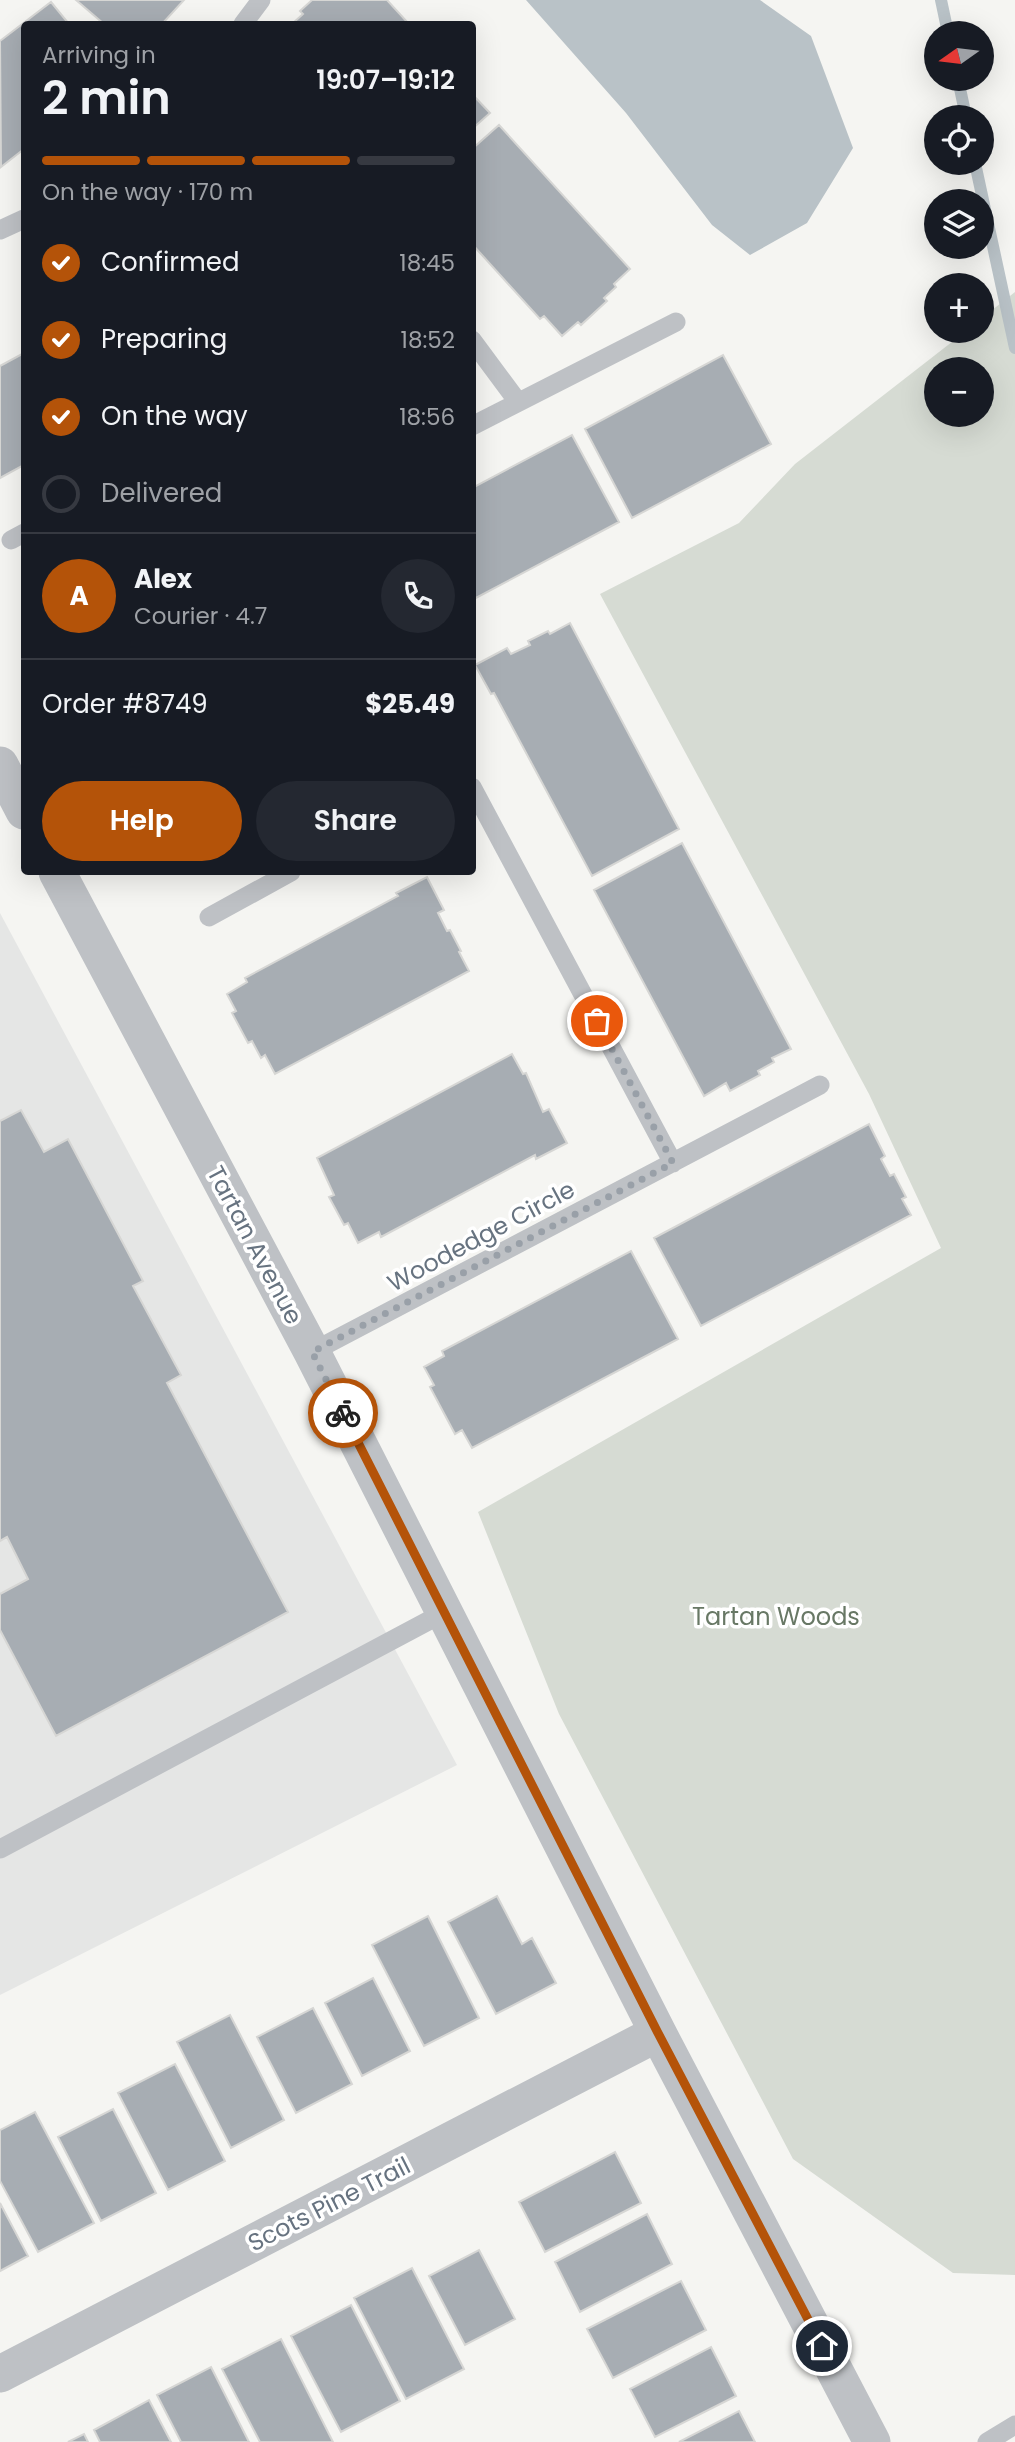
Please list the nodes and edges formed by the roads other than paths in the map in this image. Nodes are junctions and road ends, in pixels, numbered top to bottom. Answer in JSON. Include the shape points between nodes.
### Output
{"nodes":[{"id":1,"x":261,"y":0,"type":"edge"},
{"id":2,"x":245,"y":21,"type":"edge"},
{"id":3,"x":21,"y":220,"type":"edge"},
{"id":4,"x":0,"y":230,"type":"edge"},
{"id":5,"x":677,"y":322,"type":"dead end"},
{"id":6,"x":476,"y":345,"type":"edge"},
{"id":7,"x":518,"y":402,"type":"junction"},
{"id":8,"x":476,"y":424,"type":"edge"},
{"id":9,"x":0,"y":765,"type":"edge"},
{"id":10,"x":476,"y":794,"type":"edge"},
{"id":11,"x":21,"y":805,"type":"edge"},
{"id":12,"x":59,"y":875,"type":"edge"},
{"id":13,"x":286,"y":875,"type":"edge"},
{"id":14,"x":209,"y":917,"type":"dead end"},
{"id":15,"x":820,"y":1085,"type":"dead end"},
{"id":16,"x":673,"y":1163,"type":"junction"},
{"id":17,"x":312,"y":1352,"type":"junction"},
{"id":18,"x":445,"y":1612,"type":"junction"},
{"id":19,"x":0,"y":1849,"type":"edge"},
{"id":20,"x":658,"y":2033,"type":"junction"},
{"id":21,"x":0,"y":2374,"type":"edge"},
{"id":22,"x":1015,"y":2425,"type":"edge"},
{"id":23,"x":873,"y":2442,"type":"edge"},
{"id":24,"x":986,"y":2442,"type":"edge"}],
"edges":[{"from":1,"to":2,"type":"lane"},
{"from":3,"to":4,"type":"lane"},
{"from":5,"to":7,"type":"lane"},
{"from":6,"to":7,"type":"lane"},
{"from":7,"to":8,"type":"lane"},
{"from":9,"to":11,"type":"street"},
{"from":10,"to":16,"type":"lane"},
{"from":12,"to":17,"type":"street","name":"Tartan Avenue"},
{"from":13,"to":14,"type":"lane"},
{"from":15,"to":16,"type":"lane","name":"Woodedge Circle"},
{"from":16,"to":17,"type":"lane","name":"Woodedge Circle"},
{"from":17,"to":18,"type":"street","name":"Tartan Avenue"},
{"from":18,"to":19,"type":"lane"},
{"from":18,"to":20,"type":"street","name":"Tartan Avenue"},
{"from":20,"to":21,"type":"street","name":"Scots Pine Trail"},
{"from":20,"to":23,"type":"street","name":"Tartan Avenue"},
{"from":22,"to":24,"type":"lane"}]}
